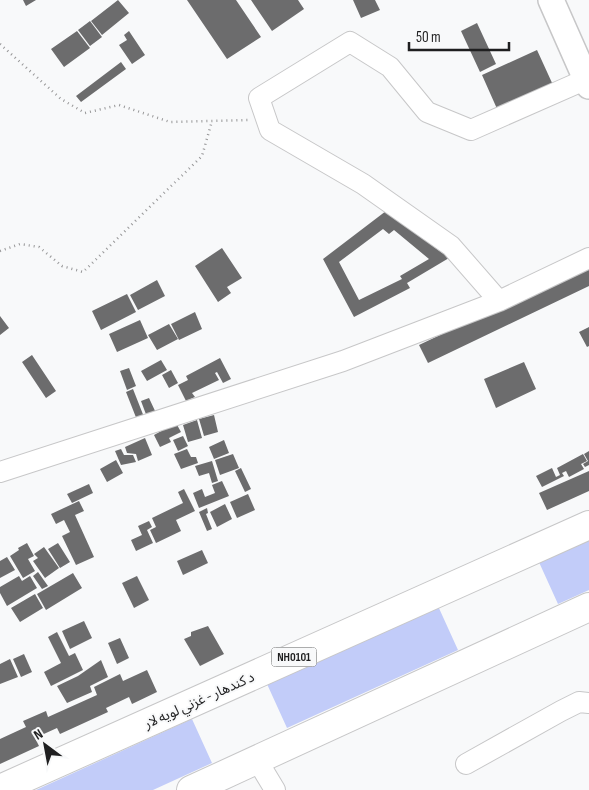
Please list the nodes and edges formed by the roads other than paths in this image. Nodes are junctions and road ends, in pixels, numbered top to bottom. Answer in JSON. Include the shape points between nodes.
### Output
{"nodes":[{"id":1,"x":551,"y":0,"type":"edge"},
{"id":2,"x":566,"y":0,"type":"edge"},
{"id":3,"x":589,"y":51,"type":"edge"},
{"id":4,"x":588,"y":81,"type":"edge"},
{"id":5,"x":589,"y":258,"type":"edge"},
{"id":6,"x":499,"y":301,"type":"junction"},
{"id":7,"x":0,"y":472,"type":"edge"},
{"id":8,"x":589,"y":525,"type":"edge"},
{"id":9,"x":589,"y":607,"type":"edge"},
{"id":10,"x":589,"y":703,"type":"edge"},
{"id":11,"x":257,"y":760,"type":"junction"},
{"id":12,"x":466,"y":764,"type":"dead end"},
{"id":13,"x":0,"y":789,"type":"edge"},
{"id":14,"x":191,"y":790,"type":"edge"},
{"id":15,"x":275,"y":790,"type":"edge"}],
"edges":[{"from":1,"to":4,"type":"main road"},
{"from":2,"to":3,"type":"main road"},
{"from":4,"to":6,"type":"street","via":[[471,130],[427,112],[390,68],[350,42],[259,98],[270,130],[363,184],[451,246]]},
{"from":5,"to":6,"type":"street"},
{"from":6,"to":7,"type":"street","via":[[343,361]]},
{"from":8,"to":13,"type":"highway","name":"د کندهار - غزني لويه لار","number":"NH0101"},
{"from":9,"to":11,"type":"highway"},
{"from":10,"to":12,"type":"street","via":[[579,702]]},
{"from":11,"to":14,"type":"highway"},
{"from":11,"to":15,"type":"street"}]}
